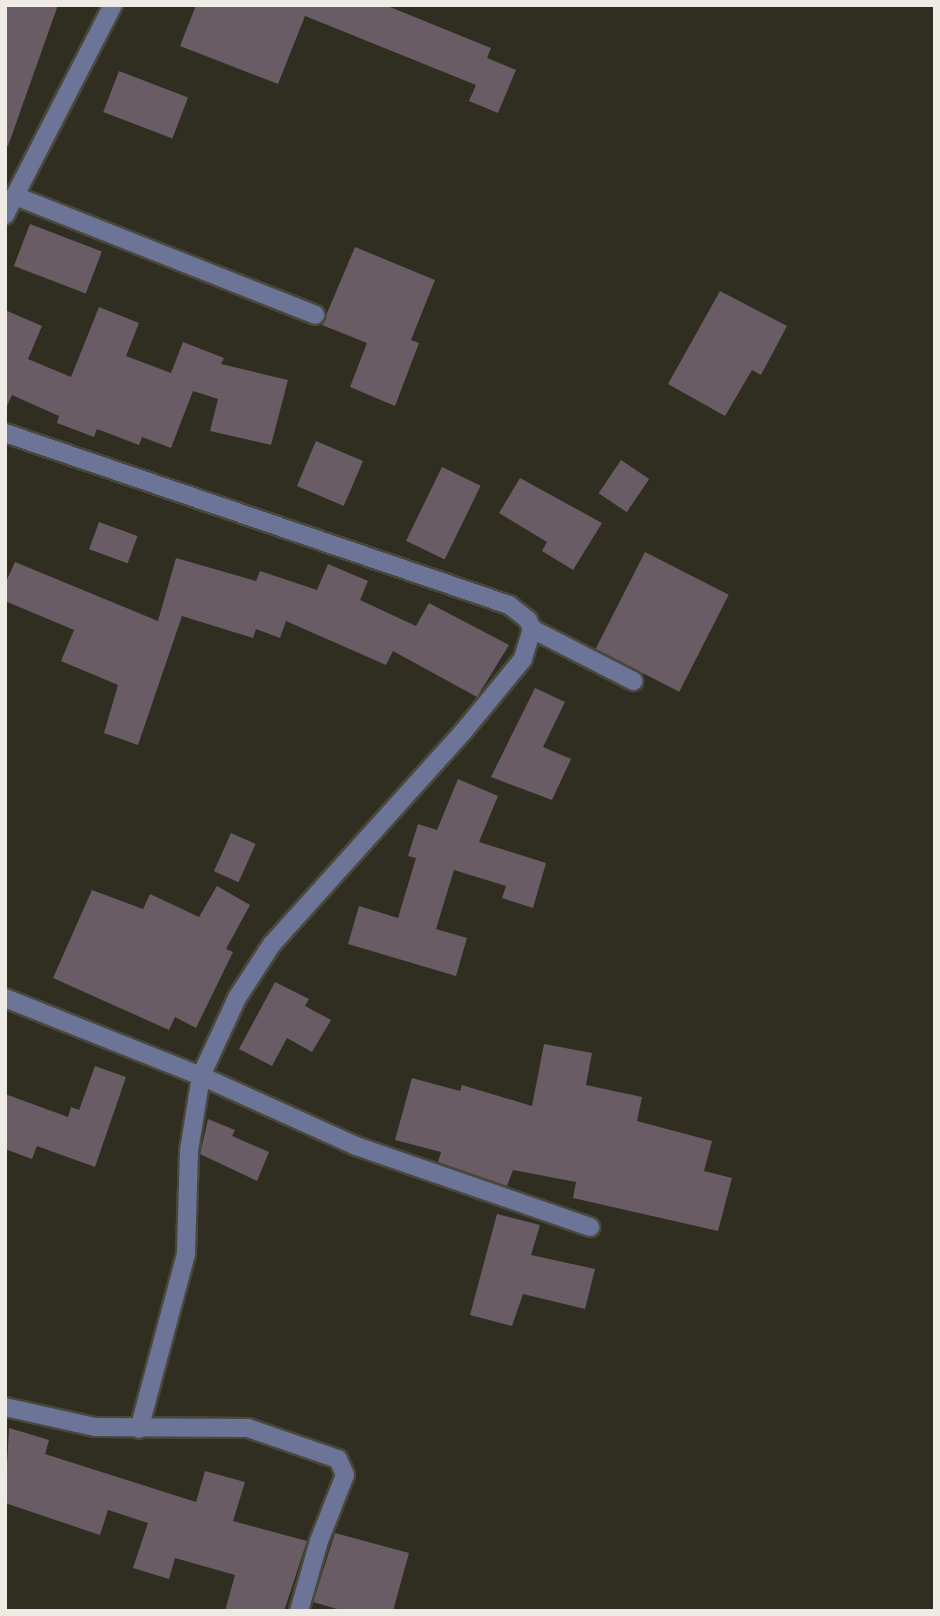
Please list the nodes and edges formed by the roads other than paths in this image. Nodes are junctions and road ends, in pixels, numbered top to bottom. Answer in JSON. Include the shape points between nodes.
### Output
{"nodes":[{"id":1,"x":113,"y":5,"type":"edge"},
{"id":2,"x":15,"y":195,"type":"junction"},
{"id":3,"x":5,"y":215,"type":"edge"},
{"id":4,"x":315,"y":316,"type":"dead end"},
{"id":5,"x":5,"y":433,"type":"edge"},
{"id":6,"x":532,"y":629,"type":"junction"},
{"id":7,"x":633,"y":681,"type":"dead end"},
{"id":8,"x":5,"y":998,"type":"edge"},
{"id":9,"x":201,"y":1076,"type":"junction"},
{"id":10,"x":590,"y":1227,"type":"dead end"},
{"id":11,"x":5,"y":1407,"type":"edge"},
{"id":12,"x":139,"y":1429,"type":"junction"},
{"id":13,"x":299,"y":1611,"type":"edge"}],
"edges":[{"from":1,"to":2,"type":"street"},
{"from":2,"to":3,"type":"street"},
{"from":2,"to":4,"type":"street"},
{"from":5,"to":6,"type":"street","via":[[509,605]]},
{"from":6,"to":7,"type":"street"},
{"from":6,"to":9,"type":"street","via":[[523,659],[463,732],[272,944],[237,998]]},
{"from":8,"to":9,"type":"street"},
{"from":9,"to":10,"type":"street","via":[[356,1146]]},
{"from":9,"to":12,"type":"street","via":[[189,1152],[186,1254]]},
{"from":11,"to":12,"type":"street","via":[[95,1427]]},
{"from":12,"to":13,"type":"street","via":[[248,1428],[338,1459],[345,1475]]}]}
